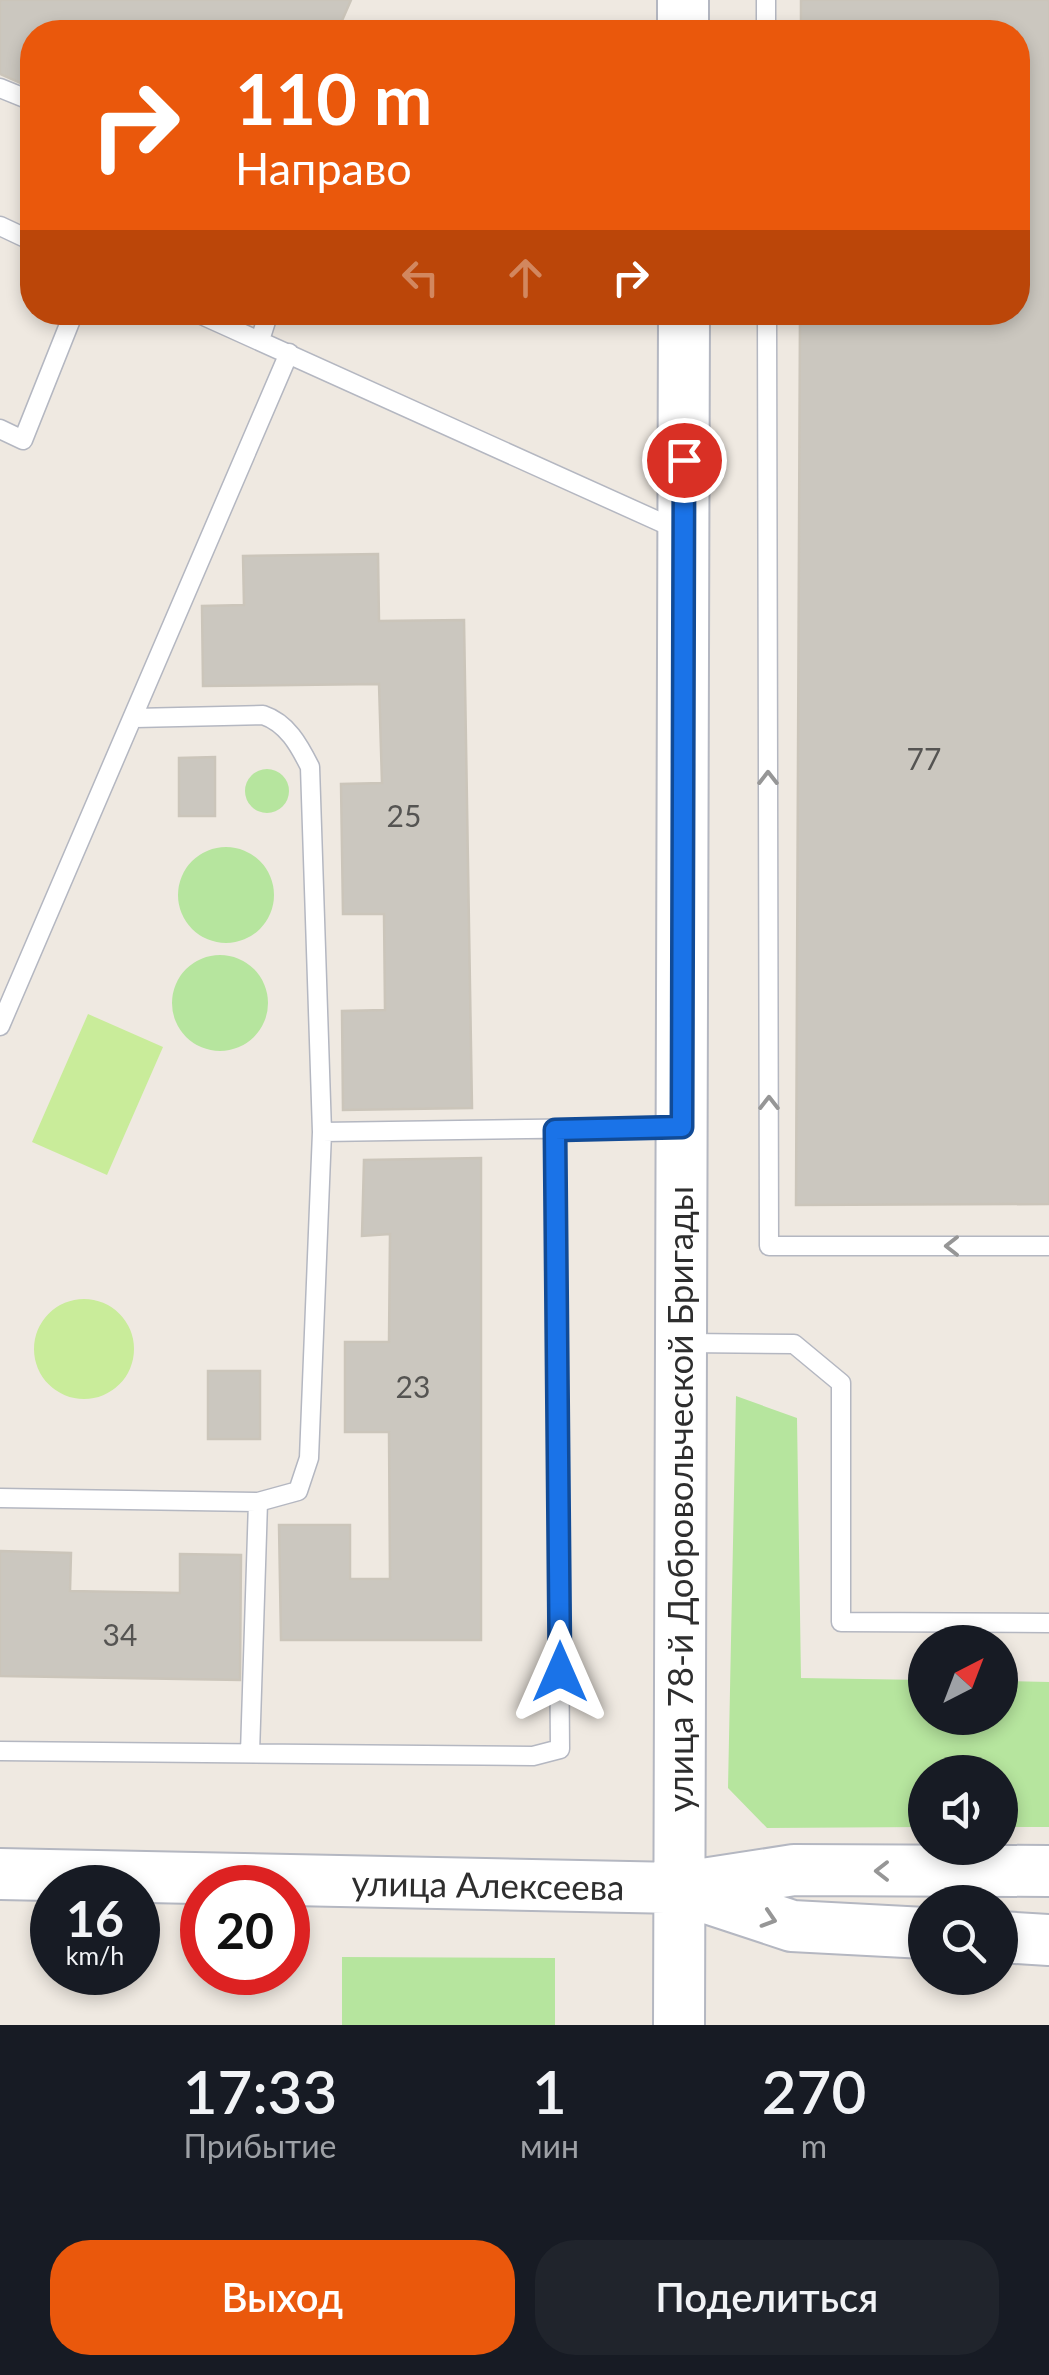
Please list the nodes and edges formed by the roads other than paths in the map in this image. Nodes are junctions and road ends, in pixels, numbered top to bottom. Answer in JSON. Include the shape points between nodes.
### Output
{"nodes":[{"id":1,"x":69,"y":325,"type":"edge"},
{"id":2,"x":225,"y":325,"type":"edge"},
{"id":3,"x":264,"y":325,"type":"edge"},
{"id":4,"x":684,"y":325,"type":"edge"},
{"id":5,"x":767,"y":325,"type":"edge"},
{"id":6,"x":260,"y":340,"type":"junction"},
{"id":7,"x":289,"y":354,"type":"junction"},
{"id":8,"x":0,"y":429,"type":"edge"},
{"id":9,"x":684,"y":534,"type":"junction"},
{"id":10,"x":135,"y":718,"type":"junction"},
{"id":11,"x":0,"y":1026,"type":"edge"},
{"id":12,"x":682,"y":1127,"type":"junction"},
{"id":13,"x":555,"y":1130,"type":"junction"},
{"id":14,"x":322,"y":1132,"type":"junction"},
{"id":15,"x":1049,"y":1246,"type":"edge"},
{"id":16,"x":678,"y":1344,"type":"junction"},
{"id":17,"x":0,"y":1498,"type":"edge"},
{"id":18,"x":258,"y":1502,"type":"junction"},
{"id":19,"x":1049,"y":1624,"type":"edge"},
{"id":20,"x":0,"y":1752,"type":"edge"},
{"id":21,"x":250,"y":1753,"type":"junction"},
{"id":22,"x":1049,"y":1871,"type":"edge"},
{"id":23,"x":0,"y":1874,"type":"edge"},
{"id":24,"x":677,"y":1888,"type":"junction"},
{"id":25,"x":908,"y":1933,"type":"edge"},
{"id":26,"x":1018,"y":1939,"type":"edge"},
{"id":27,"x":1049,"y":1940,"type":"edge"},
{"id":28,"x":679,"y":2025,"type":"edge"}],
"edges":[{"from":1,"to":8,"type":"lane","via":[[23,440]]},
{"from":2,"to":6,"type":"lane"},
{"from":3,"to":6,"type":"lane"},
{"from":4,"to":9,"type":"street","name":"улица 78-й Добровольческой Бригады"},
{"from":15,"to":5,"type":"lane","one_way":true,"via":[[769,1246]]},
{"from":6,"to":7,"type":"lane"},
{"from":7,"to":9,"type":"lane"},
{"from":7,"to":10,"type":"lane"},
{"from":9,"to":12,"type":"street","name":"улица 78-й Добровольческой Бригады"},
{"from":10,"to":11,"type":"lane"},
{"from":10,"to":14,"type":"lane","via":[[263,715],[288,731],[310,767]]},
{"from":12,"to":13,"type":"lane"},
{"from":12,"to":16,"type":"street","name":"улица 78-й Добровольческой Бригады"},
{"from":13,"to":14,"type":"lane"},
{"from":13,"to":21,"type":"lane","via":[[560,1749],[533,1756]]},
{"from":14,"to":18,"type":"lane","via":[[309,1458],[298,1491]]},
{"from":16,"to":19,"type":"lane","via":[[794,1344],[840,1383],[841,1622]]},
{"from":16,"to":24,"type":"street","name":"улица 78-й Добровольческой Бригады"},
{"from":17,"to":18,"type":"lane"},
{"from":18,"to":21,"type":"lane"},
{"from":20,"to":21,"type":"lane"},
{"from":22,"to":24,"type":"street","name":"улица Алексеева","one_way":true,"via":[[794,1870]]},
{"from":23,"to":24,"type":"street","name":"улица Алексеева"},
{"from":24,"to":25,"type":"street","name":"улица Алексеева","one_way":true,"via":[[792,1926]]},
{"from":24,"to":28,"type":"street","name":"улица 78-й Добровольческой Бригады"},
{"from":26,"to":27,"type":"street"}]}
